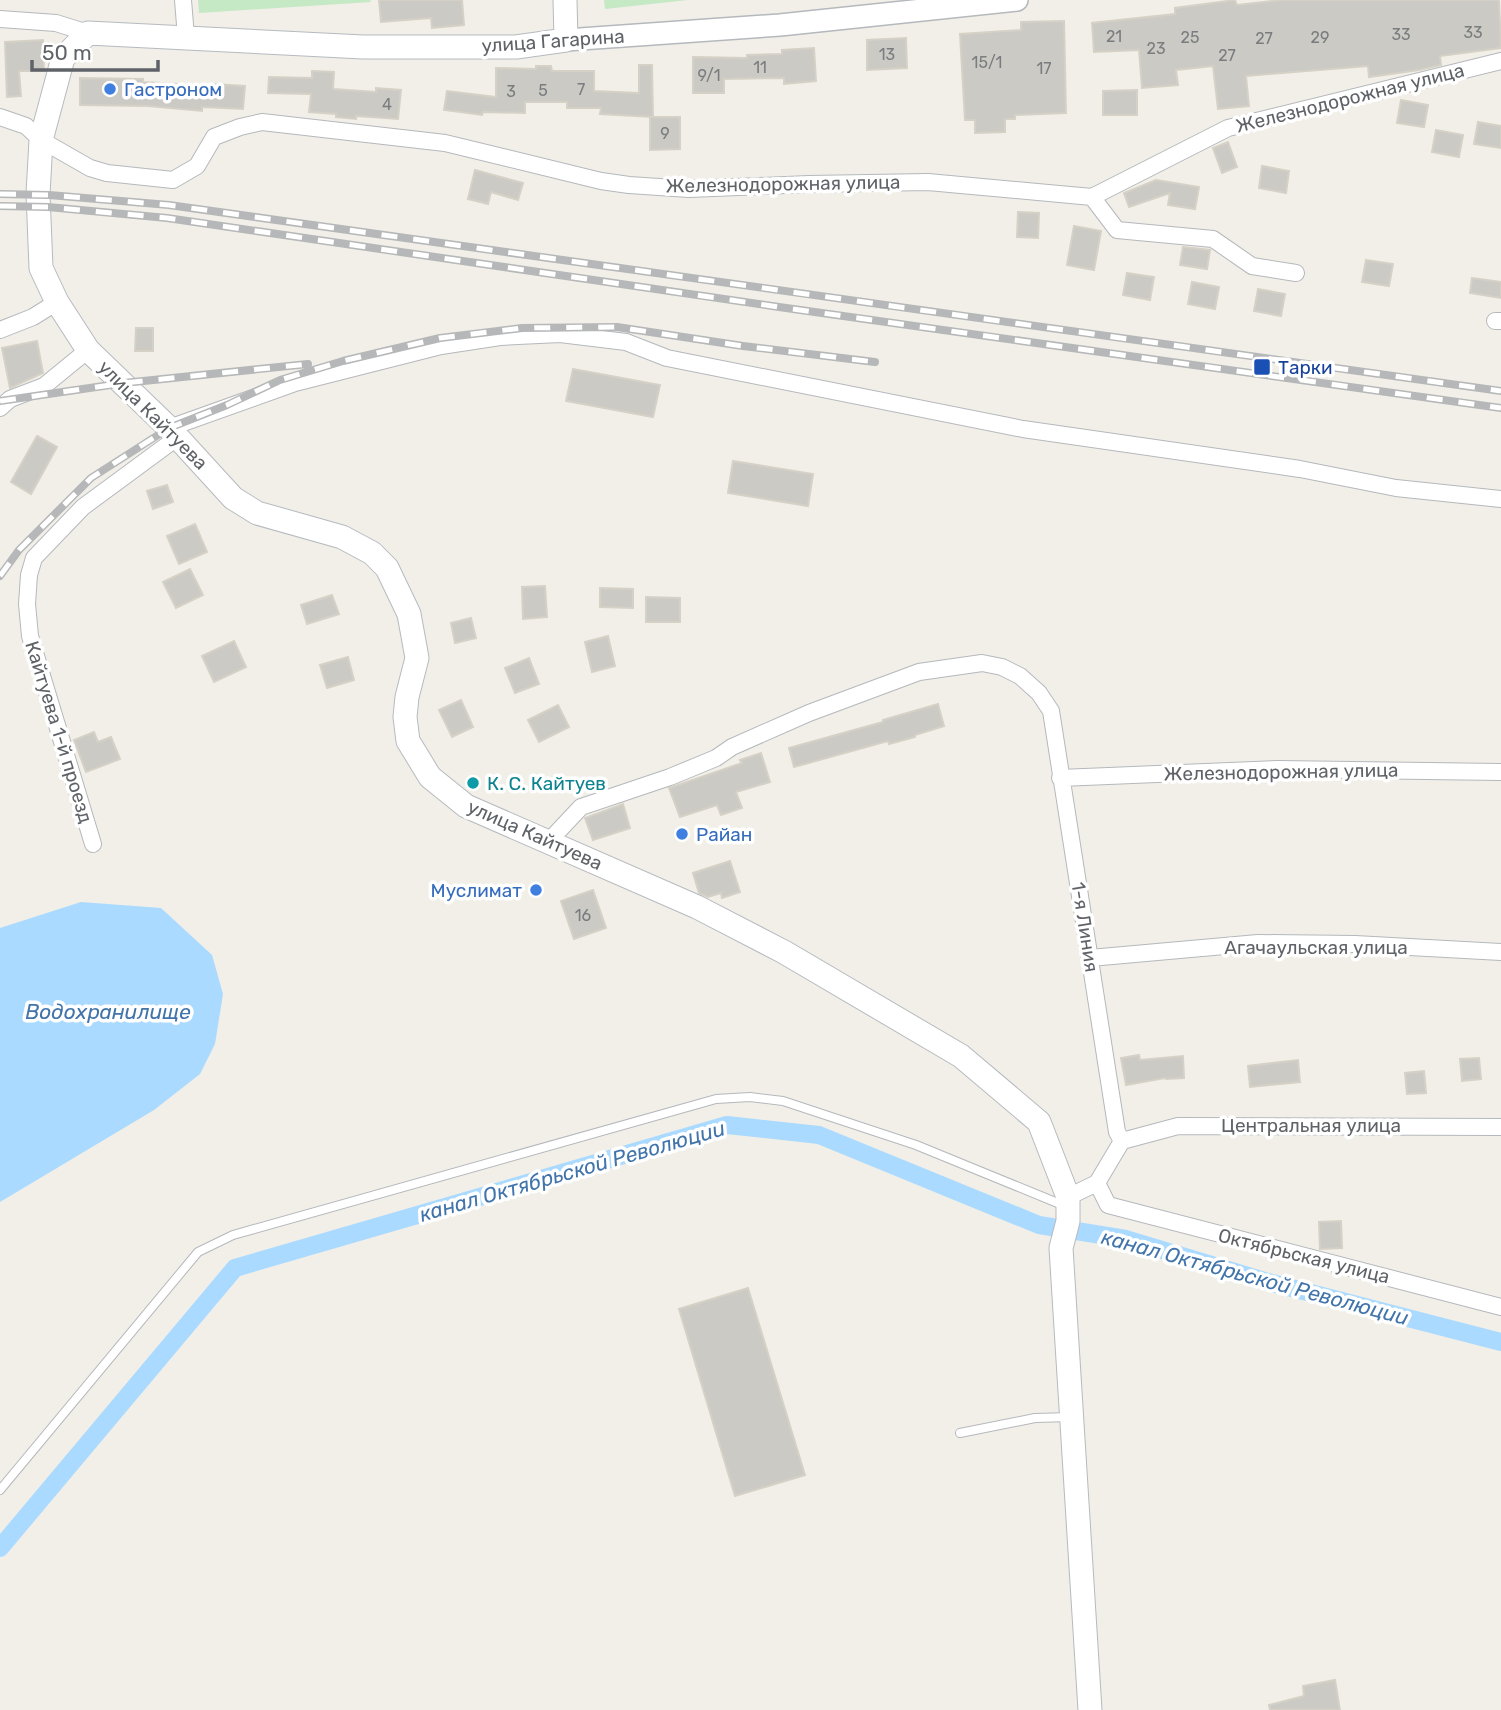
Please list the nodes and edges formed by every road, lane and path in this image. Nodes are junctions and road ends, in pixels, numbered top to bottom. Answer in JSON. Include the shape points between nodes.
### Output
{"nodes":[{"id":1,"x":183,"y":0,"type":"edge"},
{"id":2,"x":565,"y":0,"type":"edge"},
{"id":3,"x":1017,"y":0,"type":"edge"},
{"id":4,"x":0,"y":19,"type":"edge"},
{"id":5,"x":88,"y":33,"type":"junction"},
{"id":6,"x":186,"y":37,"type":"junction"},
{"id":7,"x":566,"y":40,"type":"junction"},
{"id":8,"x":1501,"y":61,"type":"edge"},
{"id":9,"x":0,"y":117,"type":"edge"},
{"id":10,"x":41,"y":140,"type":"junction"},
{"id":11,"x":1092,"y":197,"type":"junction"},
{"id":12,"x":1296,"y":273,"type":"dead end"},
{"id":13,"x":57,"y":302,"type":"junction"},
{"id":14,"x":0,"y":330,"type":"edge"},
{"id":15,"x":88,"y":350,"type":"junction"},
{"id":16,"x":0,"y":408,"type":"edge"},
{"id":17,"x":174,"y":432,"type":"junction"},
{"id":18,"x":1501,"y":499,"type":"edge"},
{"id":19,"x":1501,"y":772,"type":"edge"},
{"id":20,"x":1060,"y":778,"type":"junction"},
{"id":21,"x":549,"y":841,"type":"junction"},
{"id":22,"x":93,"y":844,"type":"dead end"},
{"id":23,"x":1501,"y":952,"type":"edge"},
{"id":24,"x":1090,"y":958,"type":"junction"},
{"id":25,"x":1501,"y":1127,"type":"edge"},
{"id":26,"x":1122,"y":1141,"type":"junction"},
{"id":27,"x":1097,"y":1183,"type":"junction"},
{"id":28,"x":1068,"y":1209,"type":"junction"},
{"id":29,"x":1501,"y":1307,"type":"edge"},
{"id":30,"x":1072,"y":1417,"type":"junction"},
{"id":31,"x":960,"y":1433,"type":"dead end"},
{"id":32,"x":0,"y":1490,"type":"edge"},
{"id":33,"x":1090,"y":1710,"type":"edge"}],
"edges":[{"from":1,"to":6,"type":"street"},
{"from":2,"to":7,"type":"main road"},
{"from":3,"to":7,"type":"street","name":"улица Гагарина","via":[[765,26]]},
{"from":4,"to":5,"type":"street","via":[[56,23]]},
{"from":5,"to":6,"type":"main road","name":"улица Гагарина"},
{"from":5,"to":10,"type":"main road","name":"улица Кайтуева","via":[[64,58]]},
{"from":6,"to":7,"type":"main road","name":"улица Гагарина","via":[[363,47],[516,47]]},
{"from":8,"to":11,"type":"street","name":"Железнодорожная улица","via":[[1227,128]]},
{"from":9,"to":10,"type":"street","name":"Железнодорожная улица","via":[[26,126]]},
{"from":10,"to":11,"type":"street","name":"Железнодорожная улица","via":[[98,171],[173,180],[197,166],[214,137],[262,122],[445,143],[629,184],[689,189],[929,182]]},
{"from":10,"to":13,"type":"main road","name":"улица Кайтуева","via":[[41,268]]},
{"from":11,"to":12,"type":"street","via":[[1117,230],[1213,239],[1252,266]]},
{"from":13,"to":14,"type":"street"},
{"from":13,"to":15,"type":"main road","name":"улица Кайтуева"},
{"from":15,"to":16,"type":"street","via":[[44,386],[10,399]]},
{"from":15,"to":17,"type":"main road","name":"улица Кайтуева"},
{"from":17,"to":18,"type":"street","name":"Кайтуева 1-й проезд","via":[[295,383],[441,346],[560,334],[626,342],[667,358],[1023,429],[1300,469],[1396,488]]},
{"from":17,"to":21,"type":"main road","name":"улица Кайтуева","via":[[233,498],[279,521],[342,537],[372,553],[387,568],[410,614],[417,658],[407,697],[408,741],[430,777],[466,806]]},
{"from":17,"to":22,"type":"street","name":"Кайтуева 1-й проезд","via":[[83,507],[34,558],[29,575],[30,636]]},
{"from":19,"to":20,"type":"street","name":"Железнодорожная улица","via":[[1279,769]]},
{"from":20,"to":21,"type":"street","name":"1-я Линия","via":[[1051,711],[1039,693],[1020,676],[982,663],[919,672],[809,713],[670,777],[581,807]]},
{"from":20,"to":24,"type":"street","name":"1-я Линия"},
{"from":21,"to":28,"type":"main road","name":"улица Кайтуева","via":[[784,952],[961,1056],[1039,1122]]},
{"from":23,"to":24,"type":"street","name":"Агачаульская улица","via":[[1258,943]]},
{"from":24,"to":26,"type":"street","name":"1-я Линия"},
{"from":25,"to":26,"type":"street","name":"Центральная улица","via":[[1178,1126]]},
{"from":26,"to":27,"type":"street"},
{"from":27,"to":28,"type":"street"},
{"from":27,"to":29,"type":"street","name":"Октябрьская улица","via":[[1108,1205]]},
{"from":28,"to":30,"type":"main road","via":[[1061,1248]]},
{"from":28,"to":32,"type":"lane","via":[[916,1145],[783,1101],[716,1099],[233,1235],[198,1252]]},
{"from":30,"to":31,"type":"lane","via":[[1035,1418]]},
{"from":30,"to":33,"type":"main road"}]}
